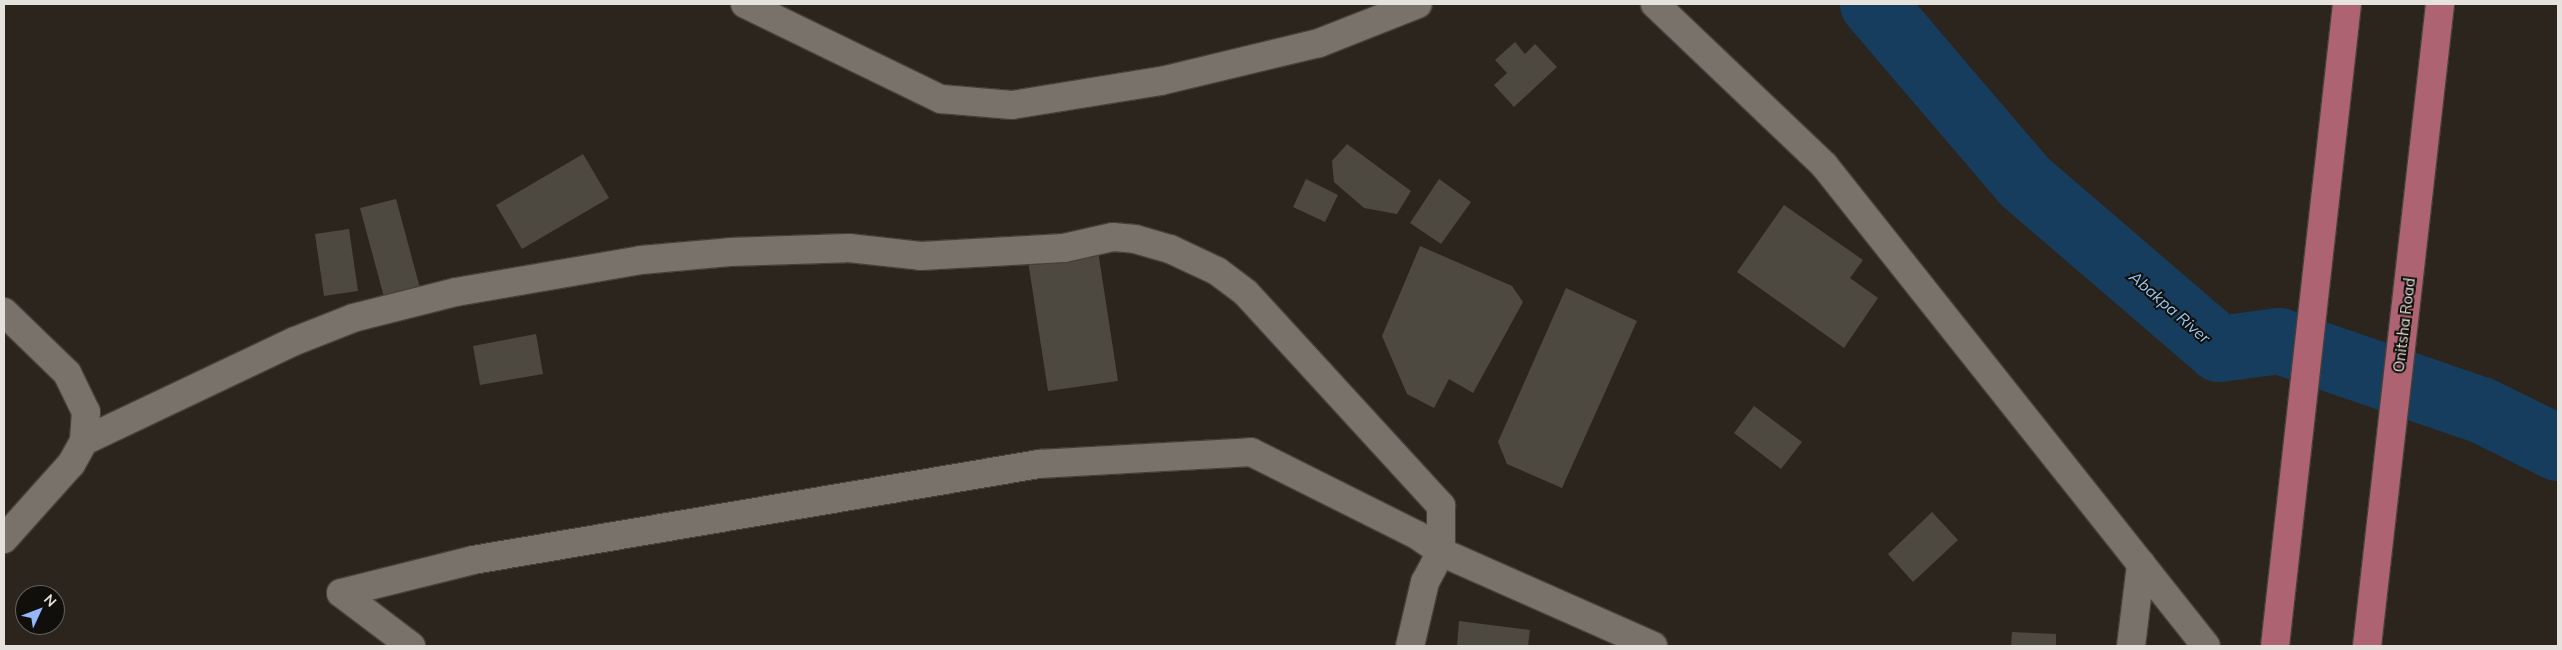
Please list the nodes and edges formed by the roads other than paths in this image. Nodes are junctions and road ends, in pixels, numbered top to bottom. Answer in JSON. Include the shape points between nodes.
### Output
{"nodes":[{"id":1,"x":745,"y":4,"type":"edge"},
{"id":2,"x":1418,"y":4,"type":"edge"},
{"id":3,"x":1655,"y":4,"type":"edge"},
{"id":4,"x":2347,"y":4,"type":"edge"},
{"id":5,"x":2439,"y":16,"type":"edge"},
{"id":6,"x":4,"y":312,"type":"edge"},
{"id":7,"x":84,"y":441,"type":"junction"},
{"id":8,"x":4,"y":539,"type":"edge"},
{"id":9,"x":1441,"y":552,"type":"junction"},
{"id":10,"x":2141,"y":564,"type":"junction"},
{"id":11,"x":411,"y":646,"type":"edge"},
{"id":12,"x":1410,"y":646,"type":"edge"},
{"id":13,"x":1653,"y":646,"type":"edge"},
{"id":14,"x":2131,"y":646,"type":"edge"},
{"id":15,"x":2206,"y":646,"type":"edge"},
{"id":16,"x":2275,"y":646,"type":"edge"},
{"id":17,"x":2367,"y":646,"type":"edge"}],
"edges":[{"from":1,"to":2,"type":"street","via":[[941,99],[1012,105],[1162,81],[1319,43]]},
{"from":3,"to":10,"type":"street","via":[[1824,165]]},
{"from":4,"to":16,"type":"main road"},
{"from":5,"to":17,"type":"main road","name":"Onitsha Road"},
{"from":6,"to":7,"type":"street","via":[[68,373],[86,412]]},
{"from":7,"to":8,"type":"street","via":[[71,464]]},
{"from":7,"to":9,"type":"street","via":[[295,341],[353,318],[456,292],[641,260],[730,252],[849,248],[931,255],[1064,248],[1113,237],[1170,249],[1217,271],[1246,292],[1441,506]]},
{"from":9,"to":11,"type":"street","via":[[1416,535],[1251,452],[1039,464],[473,560],[342,593]]},
{"from":9,"to":12,"type":"street","via":[[1425,582]]},
{"from":9,"to":13,"type":"street"},
{"from":10,"to":14,"type":"street"},
{"from":10,"to":15,"type":"street"}]}
